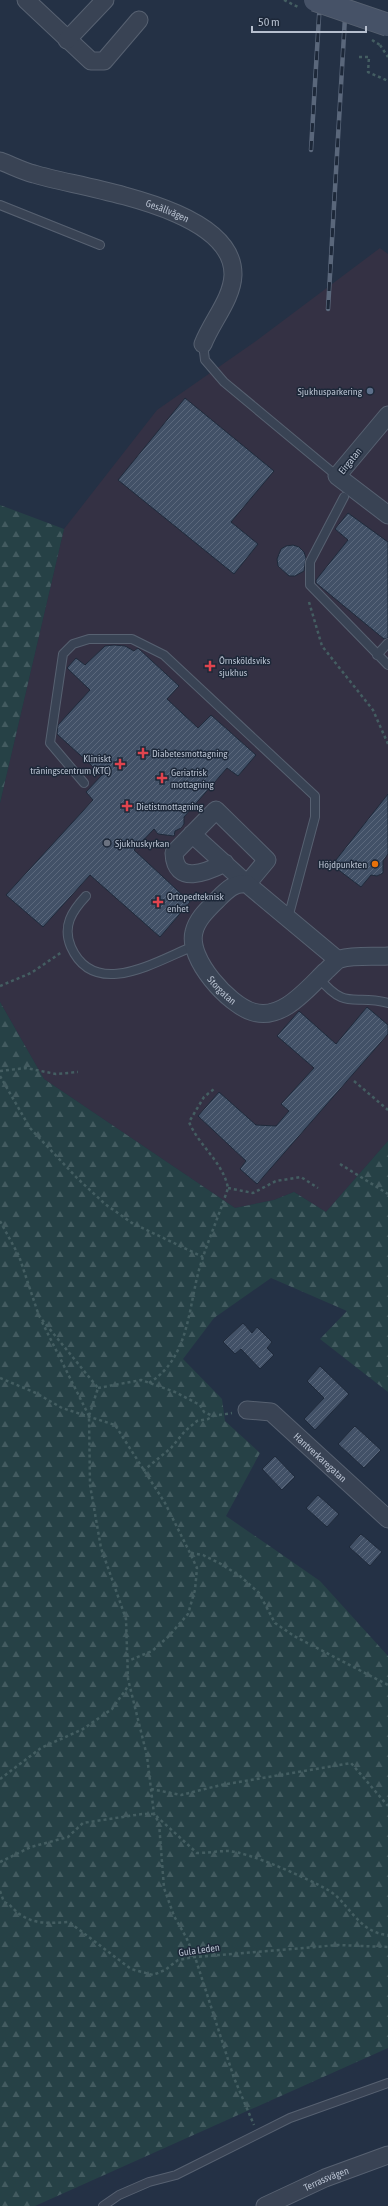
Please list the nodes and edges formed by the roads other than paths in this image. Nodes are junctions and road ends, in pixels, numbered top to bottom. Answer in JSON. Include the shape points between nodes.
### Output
{"nodes":[{"id":1,"x":105,"y":0,"type":"edge"},
{"id":2,"x":315,"y":0,"type":"edge"},
{"id":3,"x":35,"y":3,"type":"edge"},
{"id":4,"x":139,"y":20,"type":"dead end"},
{"id":5,"x":388,"y":25,"type":"edge"},
{"id":6,"x":67,"y":40,"type":"junction"},
{"id":7,"x":0,"y":161,"type":"edge"},
{"id":8,"x":0,"y":205,"type":"edge"},
{"id":9,"x":100,"y":245,"type":"dead end"},
{"id":10,"x":203,"y":344,"type":"joint"},
{"id":11,"x":388,"y":415,"type":"edge"},
{"id":12,"x":337,"y":476,"type":"junction"},
{"id":13,"x":344,"y":497,"type":"dead end"},
{"id":14,"x":388,"y":515,"type":"edge"},
{"id":15,"x":388,"y":643,"type":"edge"},
{"id":16,"x":377,"y":655,"type":"junction"},
{"id":17,"x":388,"y":665,"type":"edge"},
{"id":18,"x":84,"y":783,"type":"dead end"},
{"id":19,"x":192,"y":834,"type":"junction"},
{"id":20,"x":225,"y":863,"type":"junction"},
{"id":21,"x":247,"y":884,"type":"junction"},
{"id":22,"x":86,"y":896,"type":"dead end"},
{"id":23,"x":288,"y":918,"type":"junction"},
{"id":24,"x":194,"y":946,"type":"junction"},
{"id":25,"x":388,"y":956,"type":"edge"},
{"id":26,"x":338,"y":960,"type":"junction"},
{"id":27,"x":319,"y":978,"type":"junction"},
{"id":28,"x":388,"y":1004,"type":"edge"},
{"id":29,"x":247,"y":1410,"type":"road end"},
{"id":30,"x":388,"y":1519,"type":"edge"},
{"id":31,"x":388,"y":2083,"type":"edge"},
{"id":32,"x":388,"y":2155,"type":"edge"},
{"id":33,"x":103,"y":2206,"type":"edge"},
{"id":34,"x":265,"y":2206,"type":"edge"}],
"edges":[{"from":1,"to":6,"type":"street"},
{"from":2,"to":5,"type":"main road","bridge":true},
{"from":3,"to":6,"type":"street"},
{"from":4,"to":6,"type":"street","via":[[104,61],[98,63],[91,61]]},
{"from":7,"to":10,"type":"street","name":"Gesällvägen","via":[[33,174],[124,196],[189,218],[215,236],[227,250],[232,264],[232,283]]},
{"from":8,"to":9,"type":"lane"},
{"from":10,"to":12,"type":"lane","via":[[205,360],[224,382]]},
{"from":11,"to":12,"type":"street","name":"Eirgatan"},
{"from":12,"to":14,"type":"street","name":"Eirgatan"},
{"from":13,"to":16,"type":"lane","via":[[310,562],[310,585]]},
{"from":15,"to":16,"type":"lane"},
{"from":16,"to":17,"type":"lane"},
{"from":18,"to":23,"type":"lane","via":[[50,743],[63,654],[73,644],[89,639],[132,639],[164,655],[315,796],[315,817]]},
{"from":19,"to":20,"type":"street"},
{"from":19,"to":20,"type":"street","via":[[174,853],[174,860],[184,873],[197,874]]},
{"from":19,"to":21,"type":"street","via":[[216,810],[267,860]]},
{"from":20,"to":21,"type":"street"},
{"from":21,"to":23,"type":"street"},
{"from":21,"to":24,"type":"street","name":"Storgatan","via":[[242,883],[228,889],[198,921],[194,932]]},
{"from":22,"to":24,"type":"lane","via":[[70,917],[67,938],[80,962],[90,969],[106,975],[128,973]]},
{"from":23,"to":26,"type":"street"},
{"from":24,"to":27,"type":"street","name":"Storgatan","via":[[204,969],[218,986],[235,1002],[253,1012],[271,1014],[286,1008]]},
{"from":25,"to":26,"type":"street"},
{"from":26,"to":27,"type":"street","name":"Storgatan"},
{"from":27,"to":28,"type":"lane","via":[[338,997],[350,1000],[378,1000]]},
{"from":29,"to":30,"type":"street","name":"Hantverkaregatan","via":[[271,1412]]},
{"from":31,"to":33,"type":"lane","via":[[290,2118],[176,2175],[149,2182],[118,2195]]},
{"from":32,"to":34,"type":"street","name":"Terrassvägen","via":[[325,2178]]}]}
